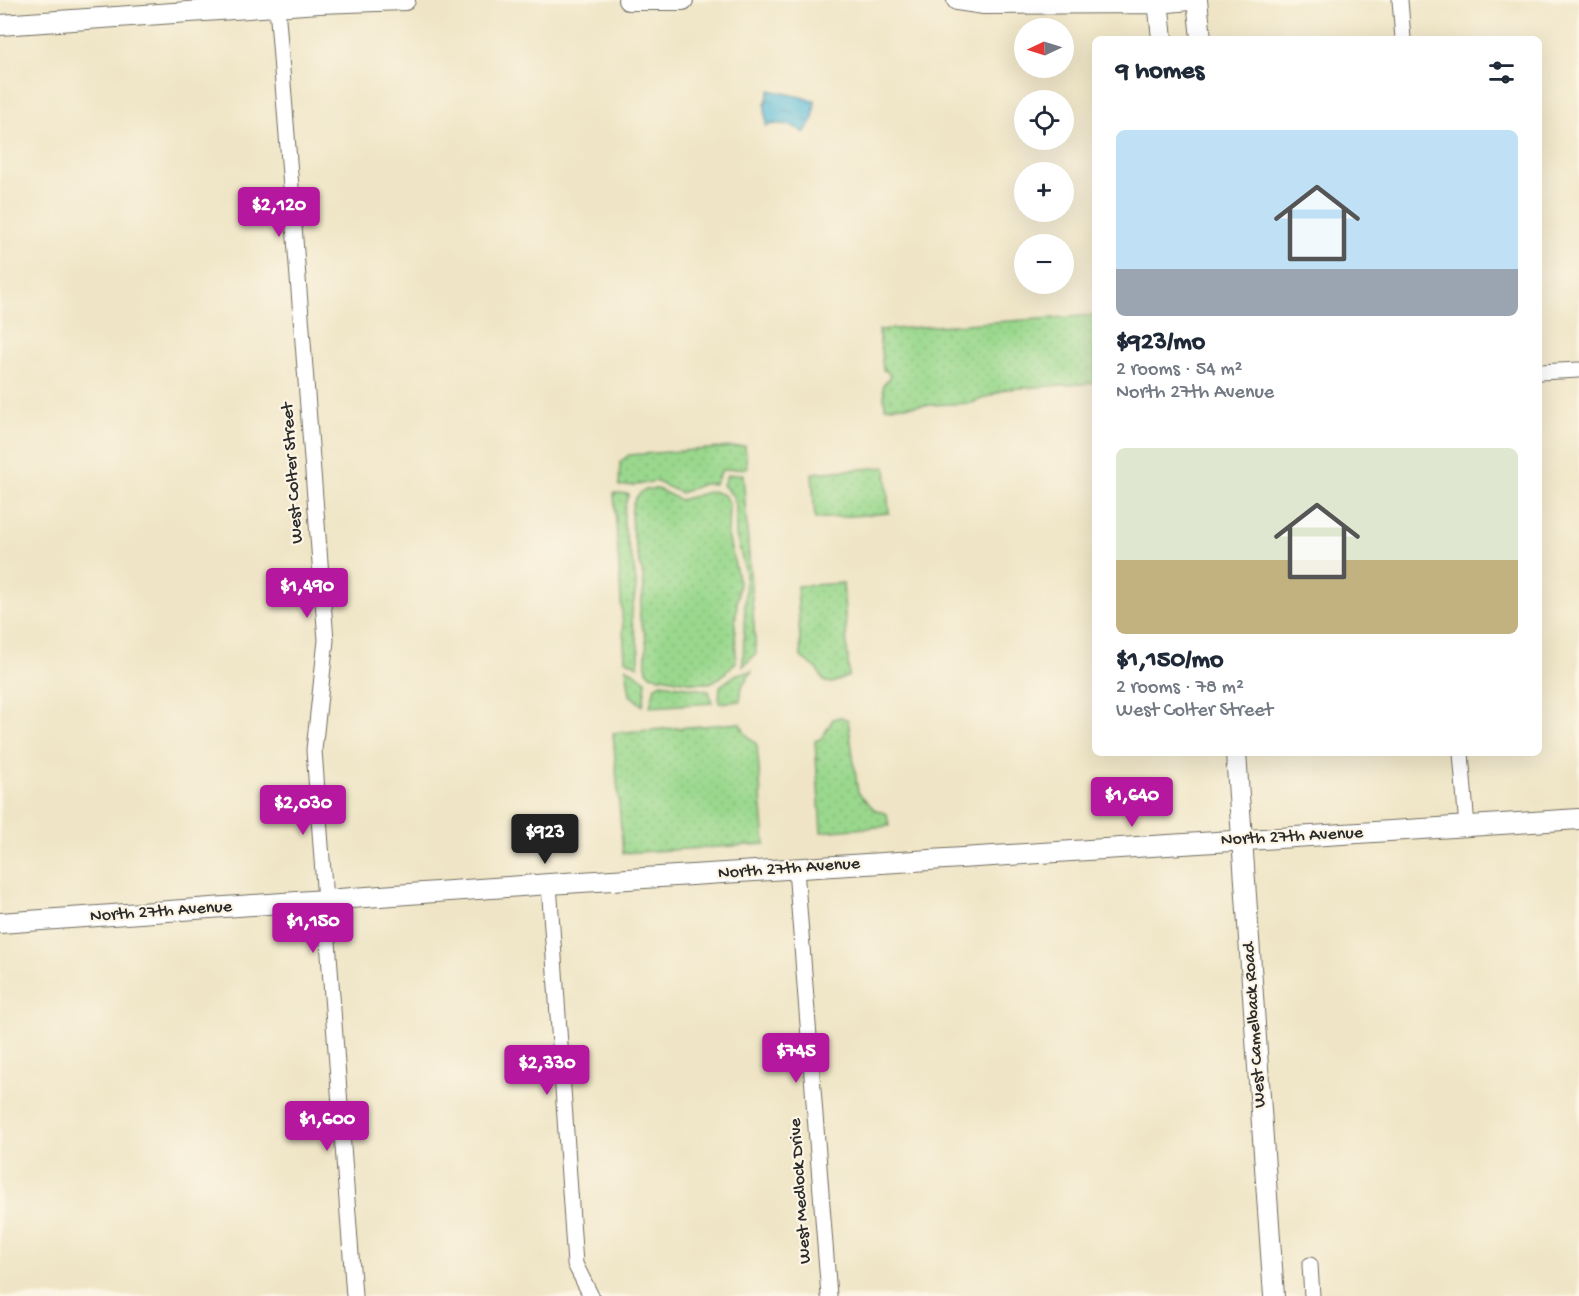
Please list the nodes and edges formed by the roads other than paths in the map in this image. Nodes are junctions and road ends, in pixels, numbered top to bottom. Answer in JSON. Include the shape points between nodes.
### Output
{"nodes":[{"id":1,"x":405,"y":0,"type":"edge"},
{"id":2,"x":628,"y":0,"type":"edge"},
{"id":3,"x":683,"y":0,"type":"edge"},
{"id":4,"x":957,"y":0,"type":"edge"},
{"id":5,"x":1189,"y":0,"type":"edge"},
{"id":6,"x":1197,"y":0,"type":"edge"},
{"id":7,"x":1400,"y":0,"type":"edge"},
{"id":8,"x":1158,"y":2,"type":"edge"},
{"id":9,"x":277,"y":6,"type":"junction"},
{"id":10,"x":0,"y":25,"type":"edge"},
{"id":11,"x":1162,"y":36,"type":"edge"},
{"id":12,"x":1201,"y":36,"type":"edge"},
{"id":13,"x":1403,"y":36,"type":"edge"},
{"id":14,"x":1579,"y":370,"type":"edge"},
{"id":15,"x":1542,"y":372,"type":"edge"},
{"id":16,"x":1236,"y":756,"type":"edge"},
{"id":17,"x":1461,"y":756,"type":"edge"},
{"id":18,"x":1579,"y":819,"type":"edge"},
{"id":19,"x":1467,"y":827,"type":"junction"},
{"id":20,"x":1241,"y":839,"type":"junction"},
{"id":21,"x":796,"y":869,"type":"junction"},
{"id":22,"x":549,"y":884,"type":"junction"},
{"id":23,"x":325,"y":901,"type":"junction"},
{"id":24,"x":0,"y":923,"type":"edge"},
{"id":25,"x":1311,"y":1265,"type":"dead end"},
{"id":26,"x":354,"y":1296,"type":"edge"},
{"id":27,"x":591,"y":1296,"type":"edge"},
{"id":28,"x":829,"y":1296,"type":"edge"},
{"id":29,"x":1274,"y":1296,"type":"edge"},
{"id":30,"x":1312,"y":1296,"type":"edge"}],
"edges":[{"from":1,"to":9,"type":"main road"},
{"from":2,"to":3,"type":"main road"},
{"from":4,"to":8,"type":"main road","via":[[984,4]]},
{"from":5,"to":8,"type":"main road"},
{"from":6,"to":12,"type":"main road"},
{"from":7,"to":13,"type":"street"},
{"from":8,"to":11,"type":"main road"},
{"from":9,"to":10,"type":"main road"},
{"from":9,"to":23,"type":"street","name":"West Colter Street","via":[[326,640],[314,750]]},
{"from":14,"to":15,"type":"street"},
{"from":16,"to":20,"type":"main road","name":"West Camelback Road"},
{"from":17,"to":19,"type":"street"},
{"from":18,"to":19,"type":"main road","name":"North 27th Avenue"},
{"from":19,"to":20,"type":"main road","name":"North 27th Avenue"},
{"from":20,"to":21,"type":"main road","name":"North 27th Avenue"},
{"from":20,"to":29,"type":"main road","name":"West Camelback Road"},
{"from":21,"to":22,"type":"main road","name":"North 27th Avenue"},
{"from":21,"to":28,"type":"street","name":"West Medlock Drive"},
{"from":22,"to":23,"type":"main road","name":"North 27th Avenue"},
{"from":22,"to":27,"type":"street","via":[[575,1264]]},
{"from":23,"to":24,"type":"main road","name":"North 27th Avenue"},
{"from":23,"to":26,"type":"street","name":"West Colter Street"},
{"from":25,"to":30,"type":"street"}]}
